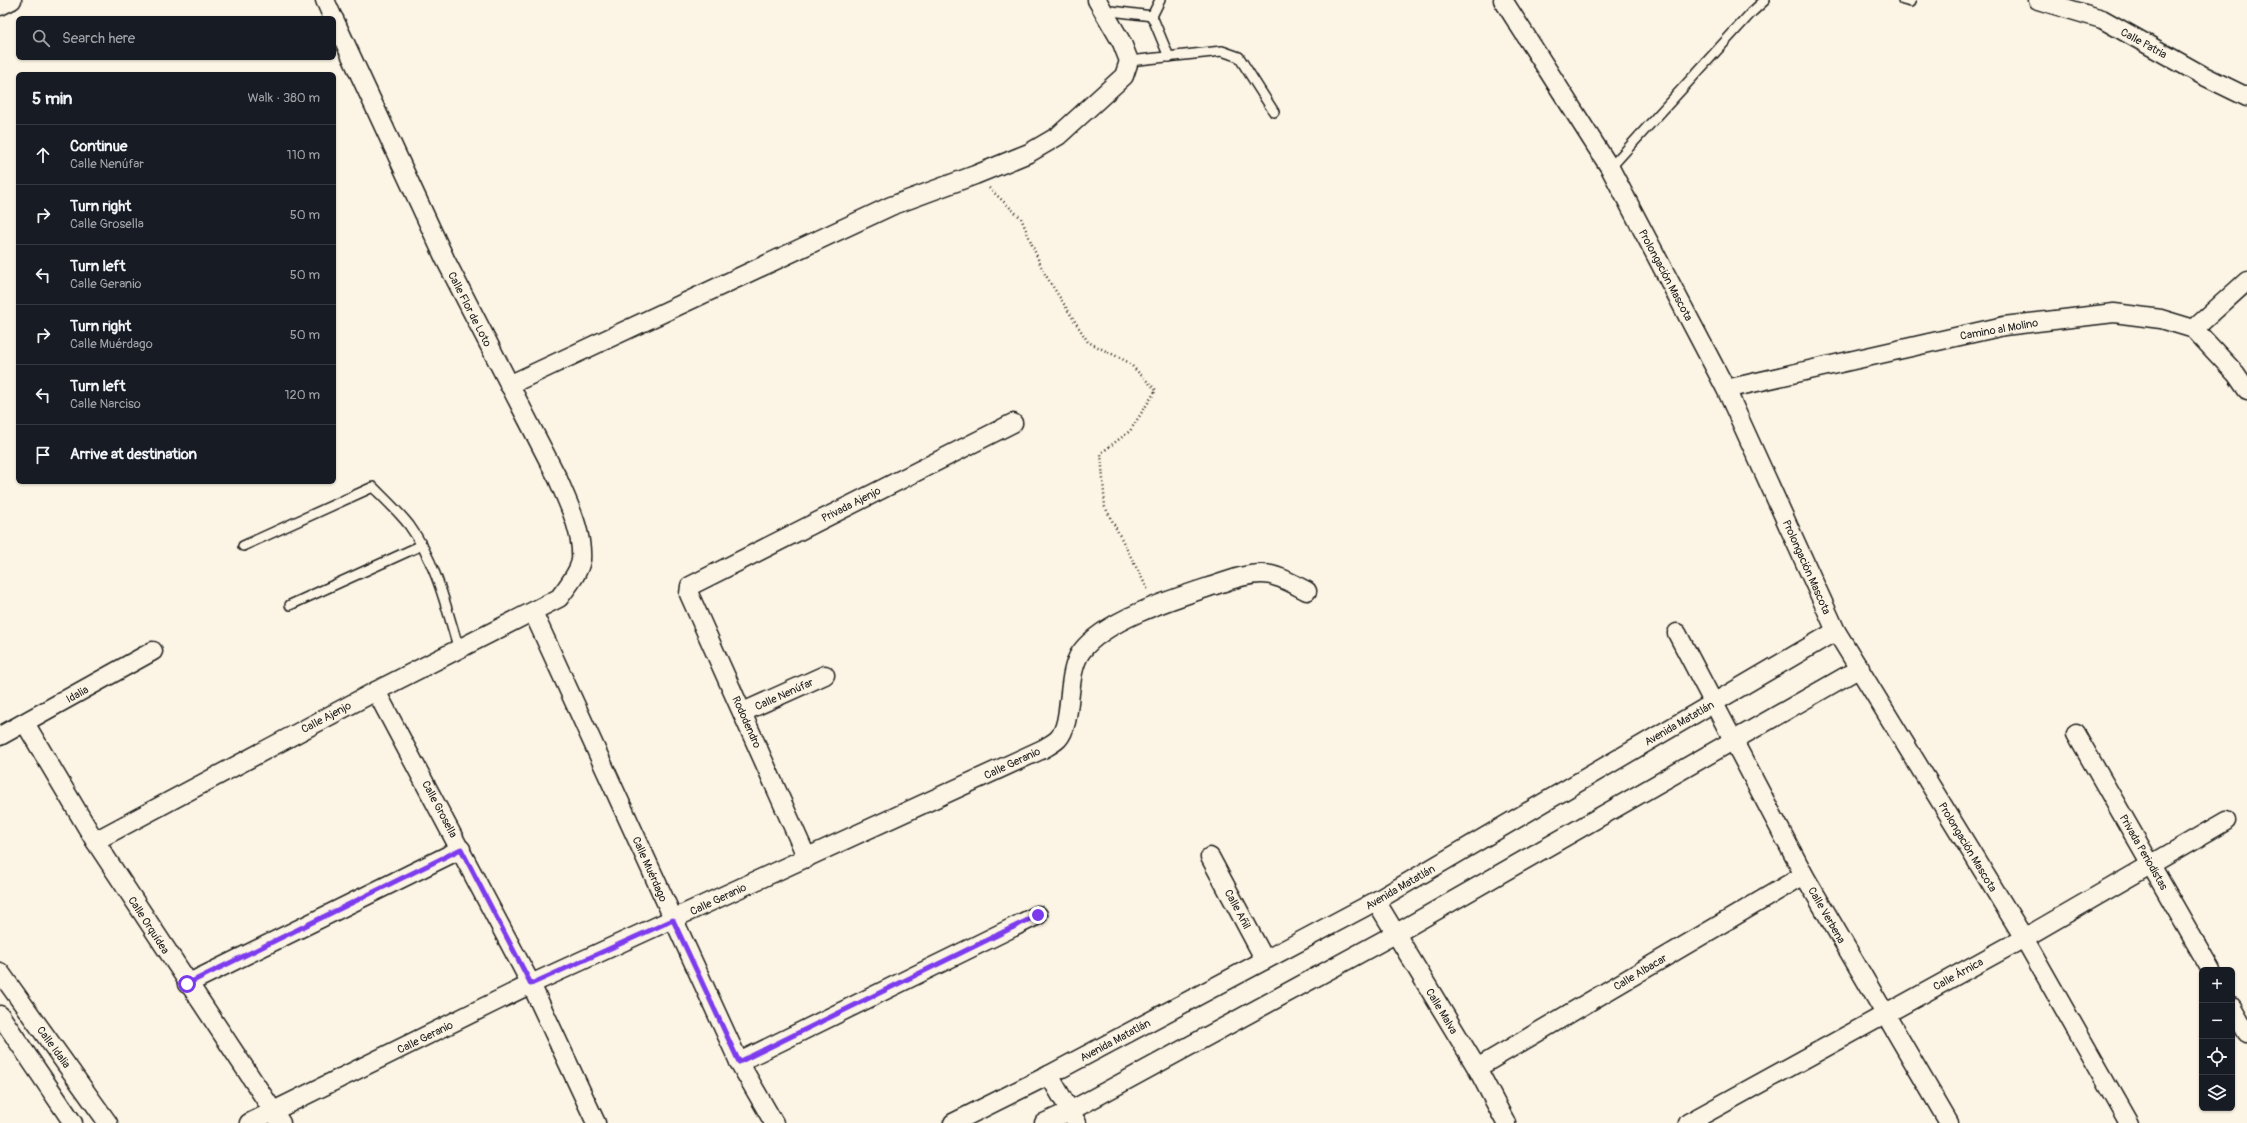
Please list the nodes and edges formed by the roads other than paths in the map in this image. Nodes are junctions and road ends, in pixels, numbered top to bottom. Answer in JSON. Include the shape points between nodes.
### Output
{"nodes":[{"id":1,"x":12,"y":0,"type":"edge"},
{"id":2,"x":325,"y":0,"type":"edge"},
{"id":3,"x":1160,"y":0,"type":"edge"},
{"id":4,"x":1503,"y":0,"type":"edge"},
{"id":5,"x":1765,"y":0,"type":"edge"},
{"id":6,"x":2038,"y":0,"type":"edge"},
{"id":7,"x":1100,"y":5,"type":"edge"},
{"id":8,"x":0,"y":6,"type":"edge"},
{"id":9,"x":333,"y":16,"type":"edge"},
{"id":10,"x":1152,"y":16,"type":"junction"},
{"id":11,"x":336,"y":23,"type":"edge"},
{"id":12,"x":1169,"y":57,"type":"junction"},
{"id":13,"x":1129,"y":61,"type":"junction"},
{"id":14,"x":2247,"y":97,"type":"edge"},
{"id":15,"x":1274,"y":112,"type":"dead end"},
{"id":16,"x":1610,"y":168,"type":"junction"},
{"id":17,"x":2247,"y":281,"type":"edge"},
{"id":18,"x":2194,"y":329,"type":"junction"},
{"id":19,"x":509,"y":385,"type":"junction"},
{"id":20,"x":1726,"y":389,"type":"junction"},
{"id":21,"x":2247,"y":390,"type":"edge"},
{"id":22,"x":1013,"y":423,"type":"dead end"},
{"id":23,"x":422,"y":545,"type":"junction"},
{"id":24,"x":244,"y":546,"type":"dead end"},
{"id":25,"x":690,"y":586,"type":"joint"},
{"id":26,"x":1307,"y":591,"type":"dead end"},
{"id":27,"x":559,"y":598,"type":"joint"},
{"id":28,"x":290,"y":605,"type":"dead end"},
{"id":29,"x":533,"y":612,"type":"junction"},
{"id":30,"x":1836,"y":630,"type":"junction"},
{"id":31,"x":1677,"y":633,"type":"dead end"},
{"id":32,"x":459,"y":650,"type":"junction"},
{"id":33,"x":153,"y":651,"type":"dead end"},
{"id":34,"x":1860,"y":668,"type":"junction"},
{"id":35,"x":824,"y":675,"type":"dead end"},
{"id":36,"x":376,"y":691,"type":"junction"},
{"id":37,"x":1713,"y":703,"type":"junction"},
{"id":38,"x":743,"y":712,"type":"junction"},
{"id":39,"x":24,"y":723,"type":"junction"},
{"id":40,"x":2076,"y":734,"type":"dead end"},
{"id":41,"x":0,"y":736,"type":"edge"},
{"id":42,"x":1733,"y":741,"type":"junction"},
{"id":43,"x":2226,"y":821,"type":"dead end"},
{"id":44,"x":95,"y":841,"type":"junction"},
{"id":45,"x":461,"y":849,"type":"junction"},
{"id":46,"x":1210,"y":857,"type":"dead end"},
{"id":47,"x":807,"y":858,"type":"junction"},
{"id":48,"x":2150,"y":864,"type":"junction"},
{"id":49,"x":1804,"y":876,"type":"junction"},
{"id":50,"x":1376,"y":901,"type":"junction"},
{"id":51,"x":1038,"y":915,"type":"dead end"},
{"id":52,"x":673,"y":920,"type":"junction"},
{"id":53,"x":1396,"y":934,"type":"junction"},
{"id":54,"x":2024,"y":938,"type":"junction"},
{"id":55,"x":1265,"y":960,"type":"junction"},
{"id":56,"x":2209,"y":967,"type":"edge"},
{"id":57,"x":0,"y":972,"type":"edge"},
{"id":58,"x":187,"y":984,"type":"junction"},
{"id":59,"x":531,"y":984,"type":"junction"},
{"id":60,"x":2235,"y":1012,"type":"edge"},
{"id":61,"x":1885,"y":1014,"type":"junction"},
{"id":62,"x":0,"y":1015,"type":"edge"},
{"id":63,"x":2247,"y":1033,"type":"edge"},
{"id":64,"x":739,"y":1062,"type":"junction"},
{"id":65,"x":1477,"y":1068,"type":"junction"},
{"id":66,"x":1048,"y":1075,"type":"junction"},
{"id":67,"x":1073,"y":1117,"type":"edge"},
{"id":68,"x":277,"y":1118,"type":"edge"},
{"id":69,"x":73,"y":1123,"type":"edge"},
{"id":70,"x":108,"y":1123,"type":"edge"},
{"id":71,"x":249,"y":1123,"type":"edge"},
{"id":72,"x":596,"y":1123,"type":"edge"},
{"id":73,"x":774,"y":1123,"type":"edge"},
{"id":74,"x":954,"y":1123,"type":"edge"},
{"id":75,"x":1044,"y":1123,"type":"edge"},
{"id":76,"x":1506,"y":1123,"type":"edge"},
{"id":77,"x":1688,"y":1123,"type":"edge"},
{"id":78,"x":1949,"y":1123,"type":"edge"},
{"id":79,"x":2129,"y":1123,"type":"edge"}],
"edges":[{"from":1,"to":8,"type":"street"},
{"from":2,"to":9,"type":"street","name":"Calle Flor de Loto"},
{"from":3,"to":10,"type":"lane"},
{"from":4,"to":16,"type":"street","name":"Prolongación Mascota"},
{"from":5,"to":16,"type":"lane","via":[[1751,12]]},
{"from":6,"to":14,"type":"street","name":"Calle Patria","via":[[2102,19]]},
{"from":7,"to":10,"type":"lane"},
{"from":7,"to":13,"type":"street","via":[[1122,43]]},
{"from":10,"to":12,"type":"lane"},
{"from":11,"to":19,"type":"street","name":"Calle Flor de Loto","via":[[445,259]]},
{"from":12,"to":13,"type":"lane"},
{"from":12,"to":15,"type":"lane","via":[[1222,52],[1239,57]]},
{"from":13,"to":19,"type":"street","via":[[1124,76],[1058,136],[1028,153],[891,206]]},
{"from":16,"to":20,"type":"street","name":"Prolongación Mascota"},
{"from":17,"to":18,"type":"street"},
{"from":18,"to":20,"type":"street","name":"Camino al Molino","via":[[2161,320],[2114,313],[2026,323]]},
{"from":18,"to":21,"type":"street","via":[[2236,374]]},
{"from":19,"to":27,"type":"street","name":"Calle Flor de Loto","via":[[558,479],[574,518],[581,561]]},
{"from":20,"to":30,"type":"street","name":"Prolongación Mascota"},
{"from":22,"to":25,"type":"street","name":"Privada Ajenjo"},
{"from":23,"to":24,"type":"lane","via":[[408,524],[373,487]]},
{"from":23,"to":28,"type":"lane"},
{"from":23,"to":32,"type":"lane","via":[[438,577]]},
{"from":25,"to":38,"type":"street","name":"Rododendro","via":[[690,594]]},
{"from":26,"to":47,"type":"street","name":"Calle Geranio","via":[[1284,579],[1262,574],[1243,576],[1156,604],[1096,637],[1080,653],[1068,696],[1067,721],[1058,739],[1043,749]]},
{"from":27,"to":29,"type":"street","name":"Calle Ajenjo"},
{"from":29,"to":32,"type":"street","name":"Calle Ajenjo"},
{"from":29,"to":52,"type":"street","name":"Calle Muérdago"},
{"from":30,"to":34,"type":"street","name":"Prolongación Mascota"},
{"from":30,"to":37,"type":"street","name":"Avenida Matatlán"},
{"from":31,"to":37,"type":"street","name":"Calle Verbena"},
{"from":32,"to":36,"type":"street","name":"Calle Ajenjo"},
{"from":33,"to":39,"type":"street","name":"Idalia"},
{"from":34,"to":42,"type":"street"},
{"from":34,"to":54,"type":"street","name":"Prolongación Mascota"},
{"from":35,"to":38,"type":"street","name":"Calle Nenúfar"},
{"from":36,"to":44,"type":"street","name":"Calle Ajenjo"},
{"from":36,"to":45,"type":"street","name":"Calle Grosella"},
{"from":37,"to":42,"type":"street","name":"Calle Verbena"},
{"from":37,"to":50,"type":"street","name":"Avenida Matatlán"},
{"from":38,"to":47,"type":"street","name":"Rododendro"},
{"from":39,"to":41,"type":"street","name":"Idalia"},
{"from":39,"to":44,"type":"street","name":"Calle Orquídea"},
{"from":40,"to":48,"type":"street","name":"Privada Periodistas"},
{"from":42,"to":49,"type":"street","name":"Calle Verbena"},
{"from":42,"to":53,"type":"street"},
{"from":43,"to":48,"type":"street","name":"Calle Árnica"},
{"from":44,"to":58,"type":"street","name":"Calle Orquídea"},
{"from":45,"to":58,"type":"street"},
{"from":45,"to":59,"type":"street","name":"Calle Grosella"},
{"from":46,"to":55,"type":"street","name":"Calle Añil"},
{"from":47,"to":52,"type":"street","name":"Calle Geranio"},
{"from":48,"to":54,"type":"street","name":"Calle Árnica"},
{"from":48,"to":56,"type":"street","name":"Privada Periodistas"},
{"from":49,"to":61,"type":"street","name":"Calle Verbena"},
{"from":49,"to":65,"type":"street","name":"Calle Albacar"},
{"from":50,"to":53,"type":"street","name":"Calle Malva"},
{"from":50,"to":55,"type":"street","name":"Avenida Matatlán"},
{"from":51,"to":64,"type":"street"},
{"from":52,"to":59,"type":"street","name":"Calle Geranio"},
{"from":52,"to":64,"type":"street","name":"Calle Muérdago"},
{"from":53,"to":65,"type":"street","name":"Calle Malva"},
{"from":53,"to":67,"type":"street"},
{"from":54,"to":61,"type":"street","name":"Calle Árnica"},
{"from":54,"to":79,"type":"street","name":"Prolongación Mascota"},
{"from":55,"to":66,"type":"street","name":"Avenida Matatlán"},
{"from":57,"to":70,"type":"street","name":"Calle Idalia"},
{"from":58,"to":68,"type":"street","name":"Calle Orquídea"},
{"from":59,"to":68,"type":"street","name":"Calle Geranio"},
{"from":59,"to":72,"type":"street","name":"Calle Grosella"},
{"from":60,"to":63,"type":"street"},
{"from":61,"to":77,"type":"street","name":"Calle Árnica"},
{"from":61,"to":78,"type":"street","name":"Calle Verbena"},
{"from":62,"to":69,"type":"street"},
{"from":64,"to":73,"type":"street","name":"Calle Muérdago"},
{"from":65,"to":76,"type":"street","name":"Calle Malva"},
{"from":66,"to":67,"type":"street"},
{"from":66,"to":74,"type":"street","name":"Avenida Matatlán"},
{"from":67,"to":75,"type":"street"},
{"from":68,"to":71,"type":"street","name":"Calle Geranio"}]}
